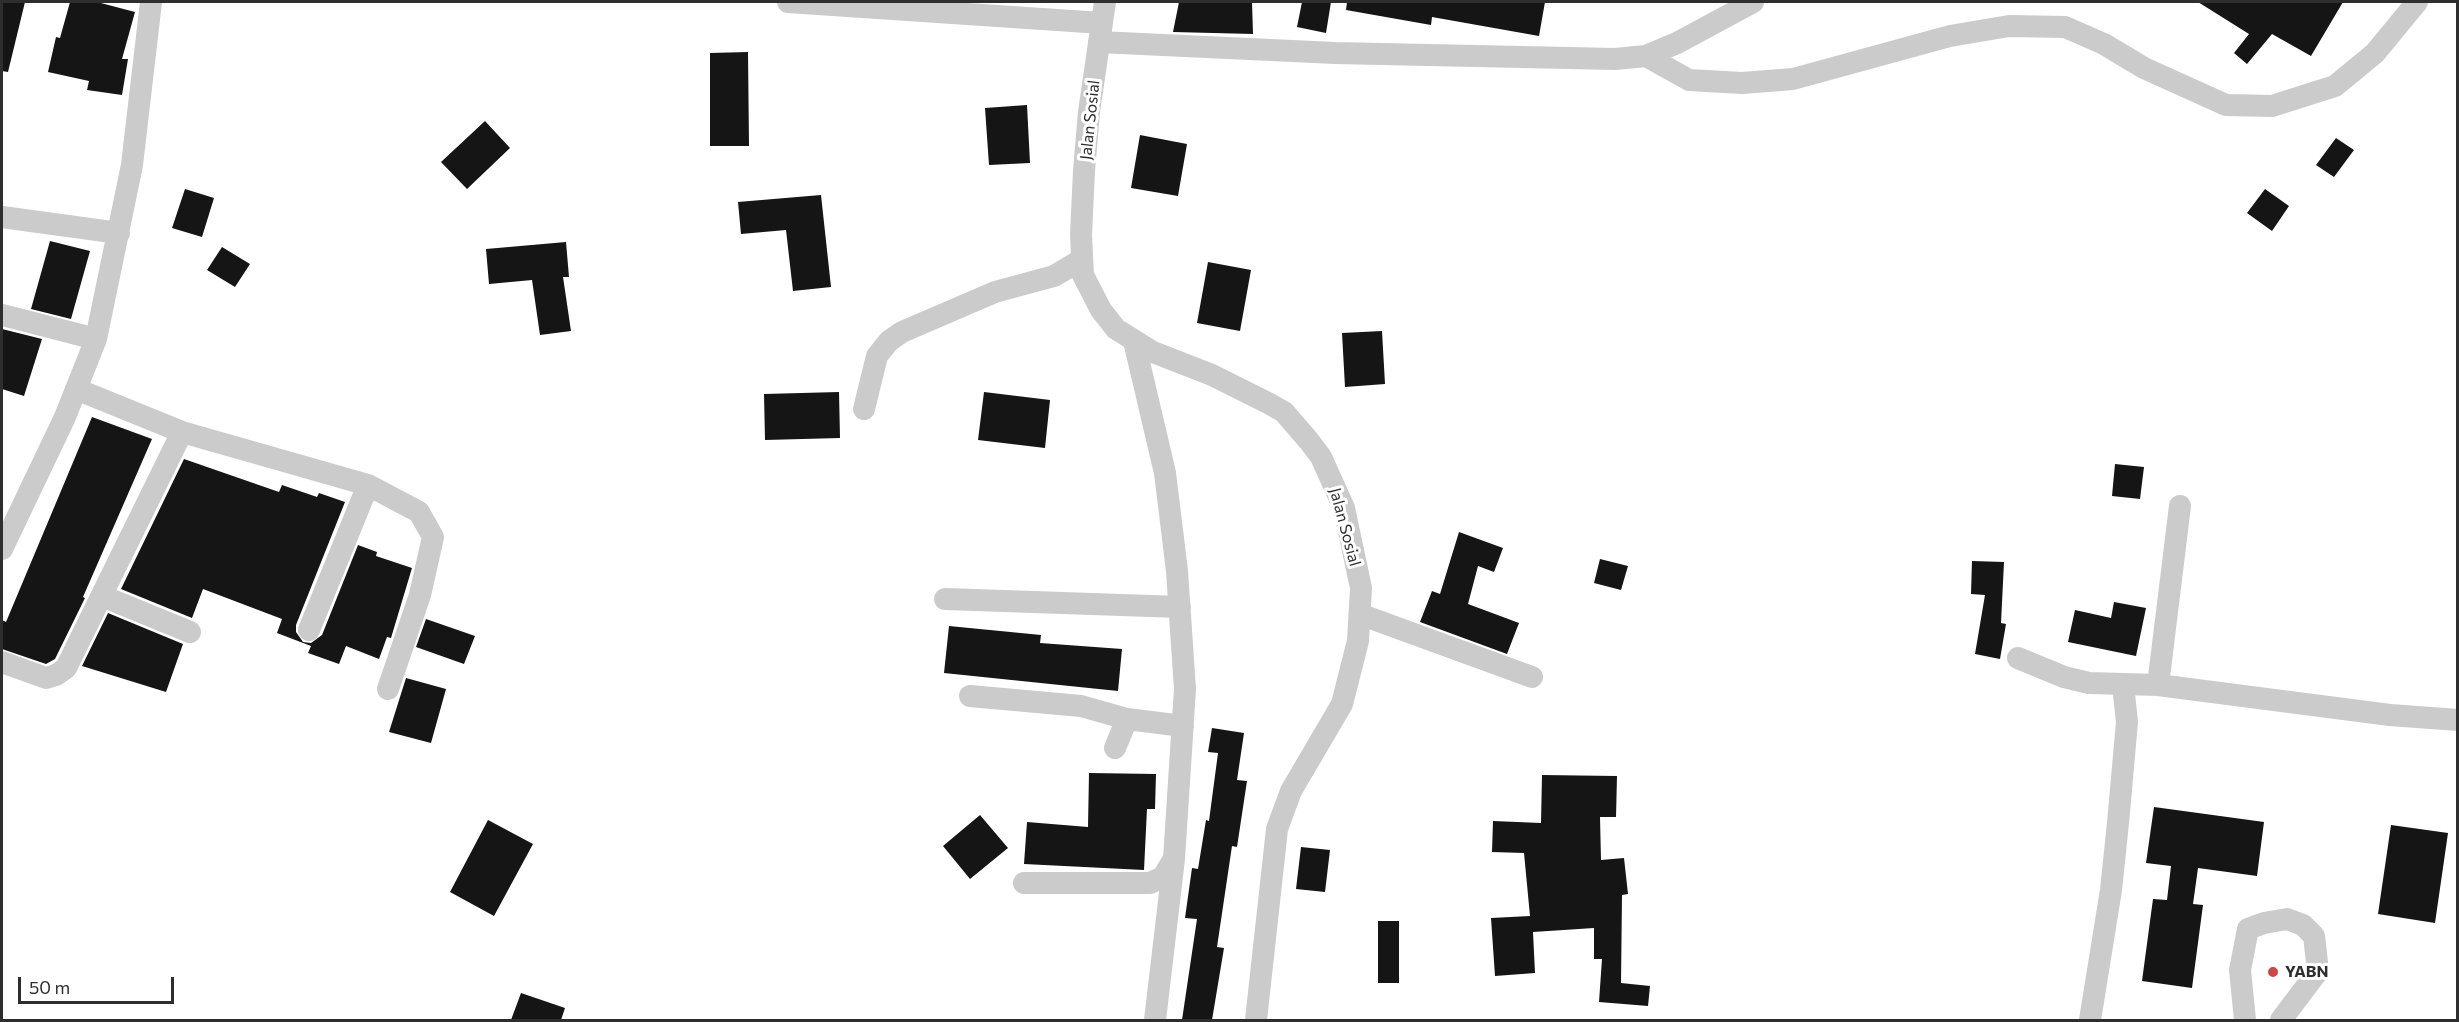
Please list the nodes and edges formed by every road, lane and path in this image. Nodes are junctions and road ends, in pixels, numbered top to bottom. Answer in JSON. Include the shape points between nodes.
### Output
{"nodes":[{"id":1,"x":151,"y":2,"type":"edge"},
{"id":2,"x":788,"y":2,"type":"edge"},
{"id":3,"x":1753,"y":2,"type":"edge"},
{"id":4,"x":2416,"y":2,"type":"edge"},
{"id":5,"x":1102,"y":22,"type":"edge"},
{"id":6,"x":1646,"y":56,"type":"junction"},
{"id":7,"x":2,"y":217,"type":"edge"},
{"id":8,"x":119,"y":233,"type":"junction"},
{"id":9,"x":1081,"y":260,"type":"junction"},
{"id":10,"x":2,"y":315,"type":"edge"},
{"id":11,"x":96,"y":339,"type":"junction"},
{"id":12,"x":1134,"y":341,"type":"junction"},
{"id":13,"x":76,"y":389,"type":"junction"},
{"id":14,"x":864,"y":409,"type":"dead end"},
{"id":15,"x":182,"y":432,"type":"junction"},
{"id":16,"x":368,"y":485,"type":"junction"},
{"id":17,"x":2180,"y":506,"type":"dead end"},
{"id":18,"x":2,"y":549,"type":"edge"},
{"id":19,"x":102,"y":596,"type":"junction"},
{"id":20,"x":945,"y":599,"type":"dead end"},
{"id":21,"x":1180,"y":607,"type":"junction"},
{"id":22,"x":1362,"y":615,"type":"junction"},
{"id":23,"x":309,"y":630,"type":"dead end"},
{"id":24,"x":190,"y":632,"type":"dead end"},
{"id":25,"x":2018,"y":658,"type":"dead end"},
{"id":26,"x":2,"y":662,"type":"edge"},
{"id":27,"x":1532,"y":677,"type":"dead end"},
{"id":28,"x":2123,"y":685,"type":"junction"},
{"id":29,"x":2158,"y":685,"type":"junction"},
{"id":30,"x":388,"y":688,"type":"dead end"},
{"id":31,"x":970,"y":696,"type":"dead end"},
{"id":32,"x":1127,"y":719,"type":"junction"},
{"id":33,"x":2457,"y":720,"type":"edge"},
{"id":34,"x":1183,"y":726,"type":"junction"},
{"id":35,"x":1115,"y":748,"type":"dead end"},
{"id":36,"x":1174,"y":859,"type":"junction"},
{"id":37,"x":1024,"y":883,"type":"dead end"},
{"id":38,"x":1155,"y":1020,"type":"edge"},
{"id":39,"x":1256,"y":1020,"type":"edge"},
{"id":40,"x":2090,"y":1020,"type":"edge"},
{"id":41,"x":2245,"y":1020,"type":"edge"},
{"id":42,"x":2281,"y":1020,"type":"edge"}],
"edges":[{"from":1,"to":8,"type":"street","via":[[139,122]]},
{"from":2,"to":5,"type":"street"},
{"from":3,"to":6,"type":"street"},
{"from":4,"to":6,"type":"street","via":[[2374,53],[2335,86],[2272,106],[2226,105],[2065,27],[2009,26],[1950,36],[1793,79],[1742,83],[1689,80]]},
{"from":5,"to":6,"type":"street","via":[[1335,53],[1615,59]]},
{"from":5,"to":9,"type":"street","name":"Jalan Sosial","via":[[1084,171]]},
{"from":7,"to":8,"type":"street"},
{"from":8,"to":11,"type":"street"},
{"from":9,"to":12,"type":"street","name":"Jalan Sosial","via":[[1083,275],[1101,310],[1116,329]]},
{"from":9,"to":14,"type":"street","via":[[1054,276],[995,292],[902,332],[877,356]]},
{"from":10,"to":11,"type":"street"},
{"from":11,"to":13,"type":"street"},
{"from":12,"to":21,"type":"street","via":[[1165,473]]},
{"from":12,"to":22,"type":"street","name":"Jalan Sosial","via":[[1284,412],[1310,441],[1344,507],[1361,588]]},
{"from":13,"to":15,"type":"street"},
{"from":13,"to":18,"type":"street"},
{"from":15,"to":16,"type":"street"},
{"from":15,"to":19,"type":"street"},
{"from":16,"to":23,"type":"street"},
{"from":16,"to":30,"type":"street","via":[[419,512],[433,537],[420,595]]},
{"from":17,"to":29,"type":"street"},
{"from":19,"to":24,"type":"street"},
{"from":19,"to":26,"type":"street","via":[[66,668],[56,675],[33,675]]},
{"from":20,"to":21,"type":"street"},
{"from":21,"to":34,"type":"street"},
{"from":22,"to":27,"type":"street"},
{"from":22,"to":39,"type":"street","name":"Jalan Sosial","via":[[1342,704],[1292,791],[1277,829]]},
{"from":25,"to":28,"type":"street","via":[[2064,677]]},
{"from":28,"to":29,"type":"street"},
{"from":28,"to":40,"type":"street","via":[[2127,722],[2118,823]]},
{"from":29,"to":33,"type":"street","via":[[2378,714]]},
{"from":31,"to":32,"type":"street","via":[[1081,706]]},
{"from":32,"to":34,"type":"street"},
{"from":32,"to":35,"type":"street"},
{"from":34,"to":36,"type":"street"},
{"from":36,"to":37,"type":"street","via":[[1163,877],[1150,883]]},
{"from":36,"to":38,"type":"street"},
{"from":41,"to":42,"type":"street","via":[[2240,970],[2248,929],[2287,919],[2303,925],[2314,936],[2318,971]]}]}
